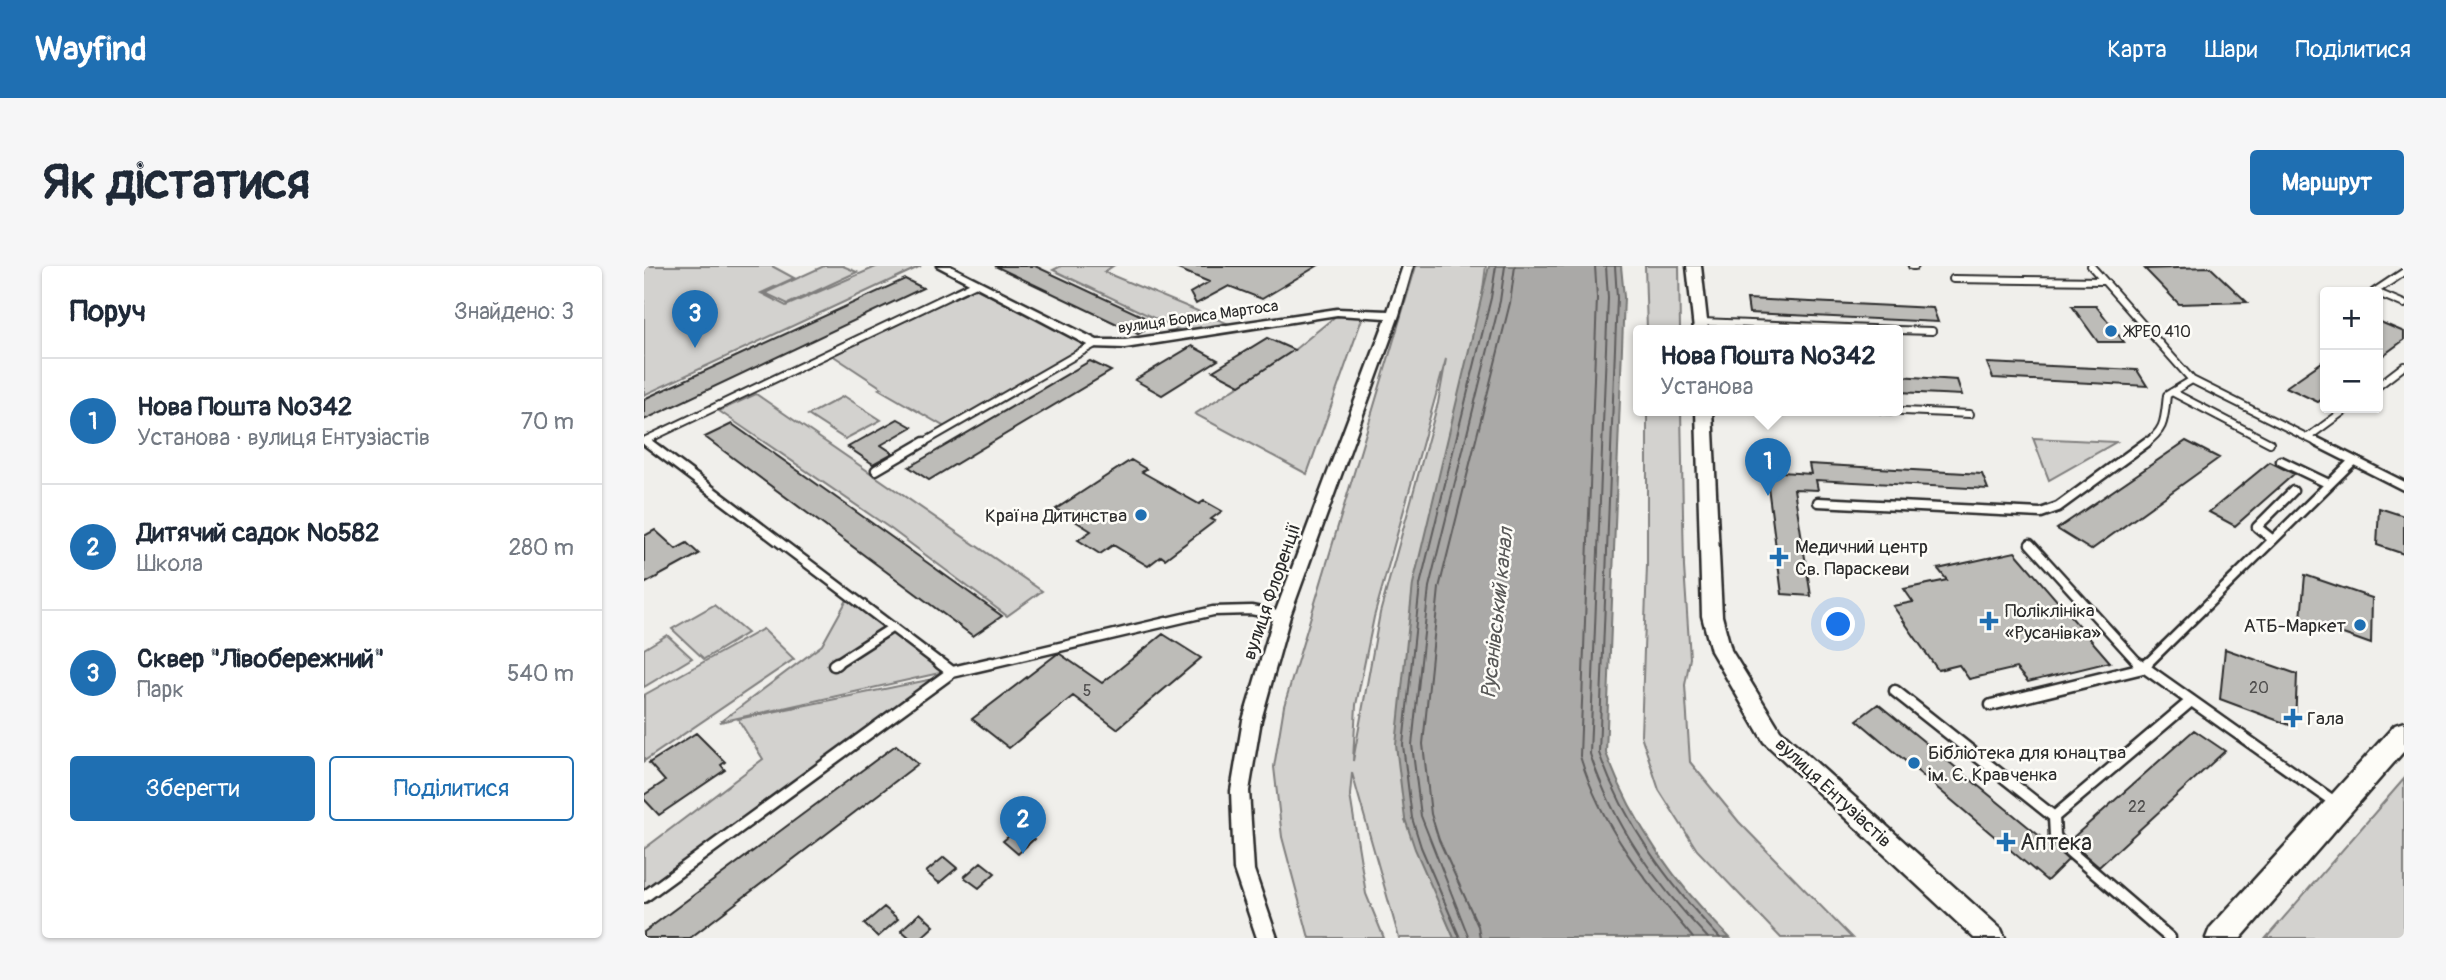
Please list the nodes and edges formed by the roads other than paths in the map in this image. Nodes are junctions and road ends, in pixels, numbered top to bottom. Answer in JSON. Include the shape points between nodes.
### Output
{"nodes":[{"id":1,"x":942,"y":266,"type":"edge"},
{"id":2,"x":1408,"y":266,"type":"edge"},
{"id":3,"x":1694,"y":266,"type":"edge"},
{"id":4,"x":2091,"y":266,"type":"edge"},
{"id":5,"x":2404,"y":272,"type":"edge"},
{"id":6,"x":1953,"y":279,"type":"dead end"},
{"id":7,"x":2104,"y":281,"type":"junction"},
{"id":8,"x":976,"y":283,"type":"junction"},
{"id":9,"x":2383,"y":288,"type":"edge"},
{"id":10,"x":2383,"y":295,"type":"edge"},
{"id":11,"x":2404,"y":304,"type":"edge"},
{"id":12,"x":1393,"y":315,"type":"junction"},
{"id":13,"x":1701,"y":325,"type":"edge"},
{"id":14,"x":1903,"y":330,"type":"edge"},
{"id":15,"x":1932,"y":331,"type":"dead end"},
{"id":16,"x":1096,"y":344,"type":"junction"},
{"id":17,"x":2404,"y":366,"type":"edge"},
{"id":18,"x":2192,"y":380,"type":"junction"},
{"id":19,"x":2383,"y":382,"type":"edge"},
{"id":20,"x":2172,"y":392,"type":"junction"},
{"id":21,"x":1903,"y":411,"type":"edge"},
{"id":22,"x":2341,"y":413,"type":"edge"},
{"id":23,"x":1970,"y":414,"type":"dead end"},
{"id":24,"x":1704,"y":416,"type":"edge"},
{"id":25,"x":2307,"y":438,"type":"junction"},
{"id":26,"x":645,"y":441,"type":"edge"},
{"id":27,"x":2270,"y":443,"type":"dead end"},
{"id":28,"x":2281,"y":461,"type":"dead end"},
{"id":29,"x":2353,"y":461,"type":"junction"},
{"id":30,"x":876,"y":470,"type":"dead end"},
{"id":31,"x":2329,"y":484,"type":"junction"},
{"id":32,"x":2404,"y":486,"type":"edge"},
{"id":33,"x":2292,"y":491,"type":"dead end"},
{"id":34,"x":1818,"y":502,"type":"dead end"},
{"id":35,"x":2273,"y":540,"type":"junction"},
{"id":36,"x":2030,"y":544,"type":"dead end"},
{"id":37,"x":1282,"y":616,"type":"junction"},
{"id":38,"x":893,"y":627,"type":"junction"},
{"id":39,"x":834,"y":665,"type":"dead end"},
{"id":40,"x":2143,"y":668,"type":"junction"},
{"id":41,"x":953,"y":672,"type":"junction"},
{"id":42,"x":1895,"y":691,"type":"dead end"},
{"id":43,"x":2191,"y":701,"type":"junction"},
{"id":44,"x":1991,"y":705,"type":"dead end"},
{"id":45,"x":2404,"y":733,"type":"edge"},
{"id":46,"x":2340,"y":806,"type":"junction"},
{"id":47,"x":2054,"y":817,"type":"junction"},
{"id":48,"x":644,"y":897,"type":"edge"},
{"id":49,"x":1267,"y":938,"type":"edge"},
{"id":50,"x":1992,"y":938,"type":"edge"},
{"id":51,"x":2170,"y":938,"type":"edge"},
{"id":52,"x":2221,"y":938,"type":"edge"}],
"edges":[{"from":1,"to":8,"type":"street","name":"вулиця Бориса Мартоса"},
{"from":2,"to":12,"type":"street","name":"вулиця Флоренції"},
{"from":3,"to":13,"type":"street"},
{"from":4,"to":7,"type":"lane"},
{"from":5,"to":9,"type":"lane"},
{"from":6,"to":7,"type":"lane"},
{"from":7,"to":18,"type":"lane"},
{"from":8,"to":16,"type":"street","name":"вулиця Бориса Мартоса"},
{"from":8,"to":26,"type":"lane"},
{"from":10,"to":11,"type":"lane"},
{"from":12,"to":16,"type":"street","name":"вулиця Бориса Мартоса","via":[[1337,312],[1125,344]]},
{"from":12,"to":37,"type":"street","name":"вулиця Флоренції"},
{"from":14,"to":15,"type":"lane"},
{"from":16,"to":30,"type":"lane"},
{"from":17,"to":19,"type":"lane"},
{"from":18,"to":20,"type":"lane"},
{"from":18,"to":25,"type":"lane"},
{"from":20,"to":27,"type":"lane"},
{"from":20,"to":34,"type":"lane","via":[[2167,395],[2159,434],[2050,511]]},
{"from":21,"to":23,"type":"lane"},
{"from":22,"to":25,"type":"lane"},
{"from":24,"to":50,"type":"street","name":"вулиця Ентузіастів","via":[[1712,616],[1721,651],[1772,736]]},
{"from":25,"to":29,"type":"lane"},
{"from":26,"to":38,"type":"lane"},
{"from":28,"to":31,"type":"lane"},
{"from":29,"to":31,"type":"lane"},
{"from":29,"to":32,"type":"lane"},
{"from":31,"to":35,"type":"lane"},
{"from":33,"to":35,"type":"lane","via":[[2256,527]]},
{"from":35,"to":40,"type":"lane"},
{"from":36,"to":40,"type":"lane"},
{"from":37,"to":41,"type":"lane","via":[[1251,610],[1213,611]]},
{"from":37,"to":49,"type":"street","name":"вулиця Флоренції","via":[[1252,720],[1240,791],[1244,870]]},
{"from":38,"to":39,"type":"lane"},
{"from":38,"to":41,"type":"lane"},
{"from":40,"to":43,"type":"lane"},
{"from":40,"to":44,"type":"lane"},
{"from":41,"to":48,"type":"lane"},
{"from":42,"to":47,"type":"lane"},
{"from":43,"to":46,"type":"lane"},
{"from":43,"to":47,"type":"lane"},
{"from":45,"to":46,"type":"main road"},
{"from":46,"to":52,"type":"main road"},
{"from":47,"to":51,"type":"lane","via":[[2055,836],[2061,844]]}]}
